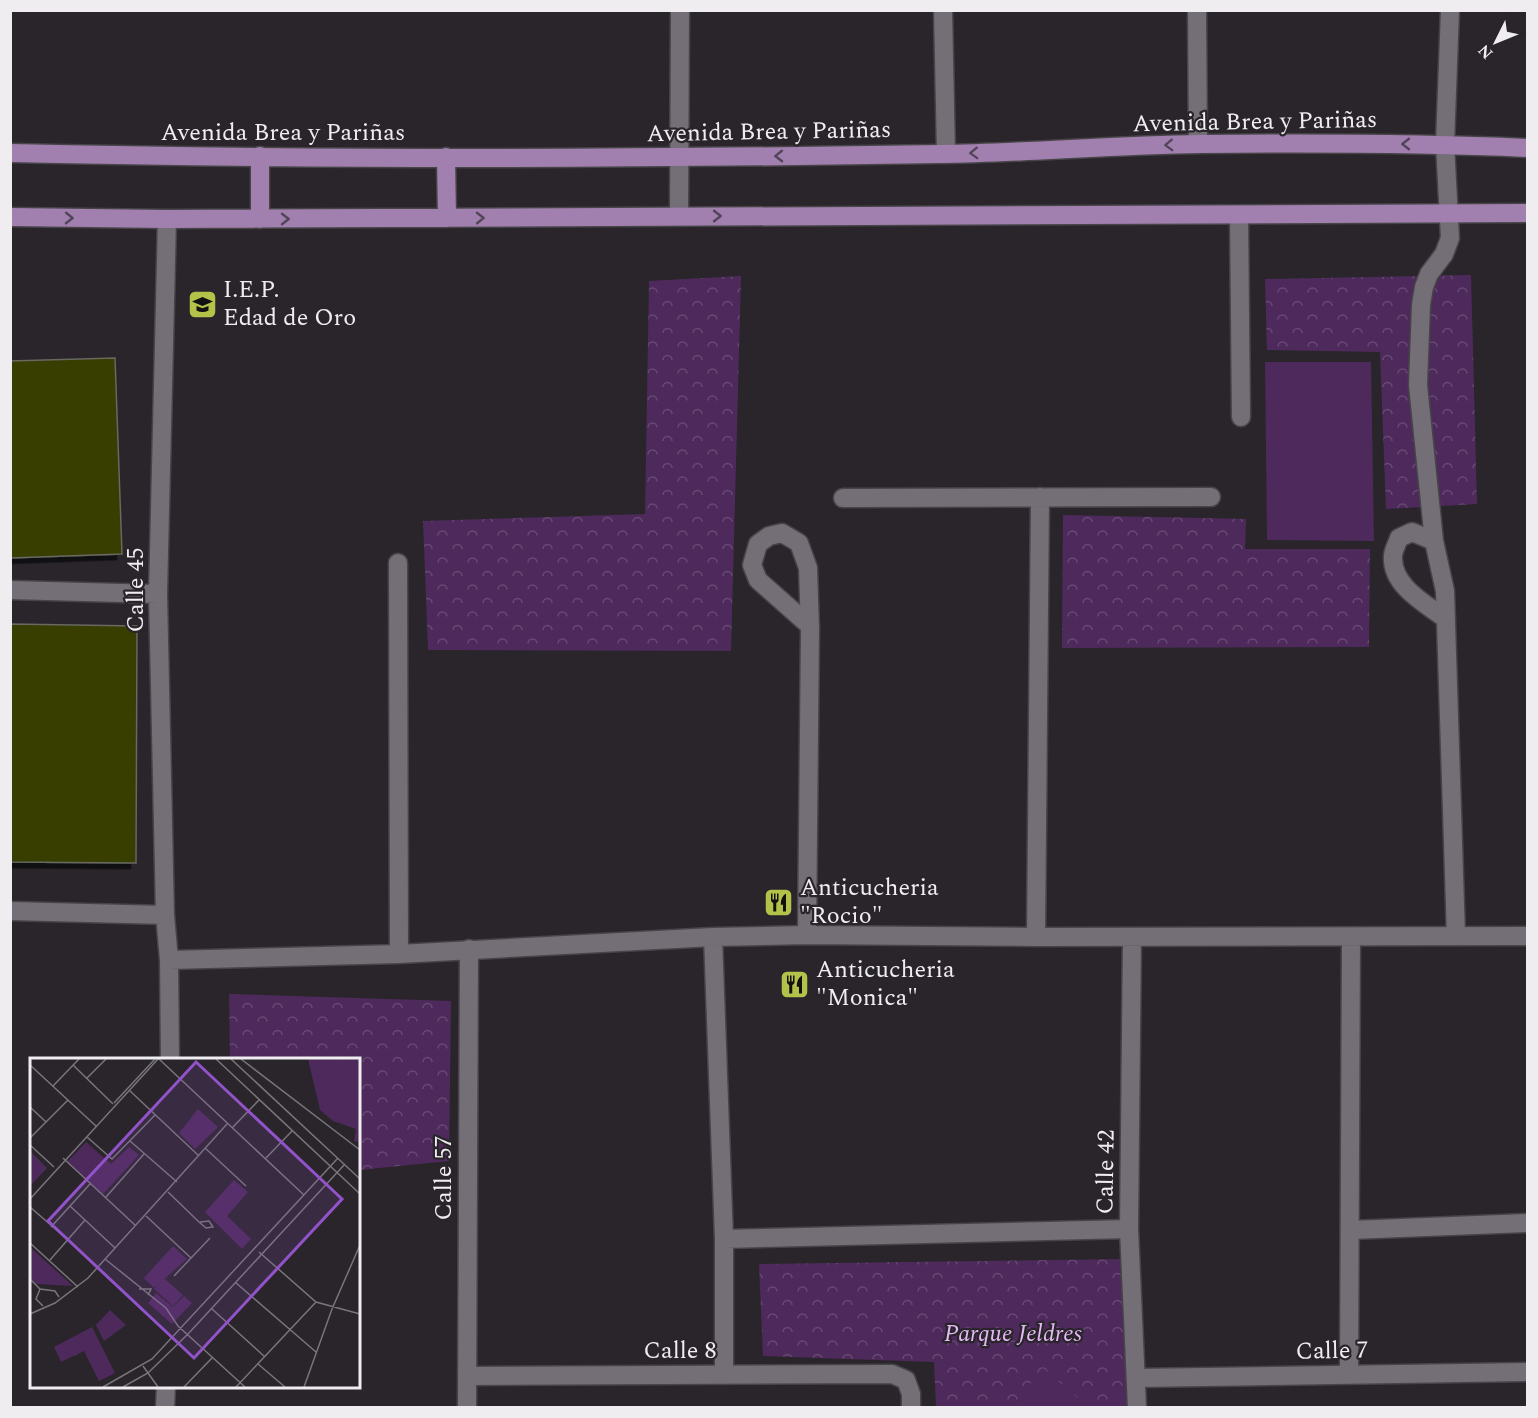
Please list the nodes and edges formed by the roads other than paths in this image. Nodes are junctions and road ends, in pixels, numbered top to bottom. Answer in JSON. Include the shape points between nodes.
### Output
{"nodes":[{"id":1,"x":680,"y":10,"type":"edge"},
{"id":2,"x":943,"y":10,"type":"edge"},
{"id":3,"x":1197,"y":10,"type":"edge"},
{"id":4,"x":1450,"y":10,"type":"edge"},
{"id":5,"x":1198,"y":144,"type":"junction"},
{"id":6,"x":1445,"y":144,"type":"junction"},
{"id":7,"x":1527,"y":148,"type":"edge"},
{"id":8,"x":10,"y":153,"type":"edge"},
{"id":9,"x":946,"y":154,"type":"junction"},
{"id":10,"x":260,"y":156,"type":"junction"},
{"id":11,"x":446,"y":157,"type":"junction"},
{"id":12,"x":680,"y":158,"type":"junction"},
{"id":13,"x":1447,"y":213,"type":"junction"},
{"id":14,"x":1527,"y":213,"type":"edge"},
{"id":15,"x":1239,"y":215,"type":"junction"},
{"id":16,"x":679,"y":216,"type":"junction"},
{"id":17,"x":10,"y":217,"type":"edge"},
{"id":18,"x":447,"y":218,"type":"junction"},
{"id":19,"x":167,"y":219,"type":"junction"},
{"id":20,"x":260,"y":219,"type":"junction"},
{"id":21,"x":1241,"y":417,"type":"dead end"},
{"id":22,"x":1040,"y":497,"type":"junction"},
{"id":23,"x":1211,"y":497,"type":"dead end"},
{"id":24,"x":843,"y":498,"type":"dead end"},
{"id":25,"x":1434,"y":541,"type":"junction"},
{"id":26,"x":398,"y":563,"type":"dead end"},
{"id":27,"x":10,"y":590,"type":"edge"},
{"id":28,"x":158,"y":594,"type":"junction"},
{"id":29,"x":1446,"y":619,"type":"junction"},
{"id":30,"x":810,"y":626,"type":"junction"},
{"id":31,"x":10,"y":911,"type":"edge"},
{"id":32,"x":165,"y":915,"type":"junction"},
{"id":33,"x":807,"y":935,"type":"junction"},
{"id":34,"x":1456,"y":936,"type":"junction"},
{"id":35,"x":1527,"y":936,"type":"edge"},
{"id":36,"x":713,"y":937,"type":"junction"},
{"id":37,"x":1036,"y":937,"type":"junction"},
{"id":38,"x":1132,"y":937,"type":"junction"},
{"id":39,"x":1351,"y":937,"type":"junction"},
{"id":40,"x":469,"y":948,"type":"junction"},
{"id":41,"x":399,"y":954,"type":"junction"},
{"id":42,"x":169,"y":960,"type":"junction"},
{"id":43,"x":170,"y":1058,"type":"edge"},
{"id":44,"x":1527,"y":1223,"type":"edge"},
{"id":45,"x":1129,"y":1229,"type":"junction"},
{"id":46,"x":1351,"y":1230,"type":"junction"},
{"id":47,"x":724,"y":1239,"type":"junction"},
{"id":48,"x":1527,"y":1372,"type":"edge"},
{"id":49,"x":1348,"y":1374,"type":"junction"},
{"id":50,"x":724,"y":1375,"type":"junction"},
{"id":51,"x":468,"y":1376,"type":"junction"},
{"id":52,"x":1137,"y":1378,"type":"junction"},
{"id":53,"x":166,"y":1388,"type":"edge"},
{"id":54,"x":165,"y":1407,"type":"edge"},
{"id":55,"x":467,"y":1407,"type":"edge"},
{"id":56,"x":912,"y":1407,"type":"edge"},
{"id":57,"x":1137,"y":1407,"type":"edge"}],
"edges":[{"from":1,"to":12,"type":"street"},
{"from":2,"to":9,"type":"street"},
{"from":3,"to":5,"type":"street"},
{"from":4,"to":6,"type":"street"},
{"from":6,"to":5,"type":"main road","name":"Avenida Brea y Pariñas","one_way":true},
{"from":5,"to":9,"type":"main road","name":"Avenida Brea y Pariñas","one_way":true},
{"from":6,"to":7,"type":"main road","name":"Avenida Brea y Pariñas"},
{"from":6,"to":13,"type":"street"},
{"from":8,"to":10,"type":"main road","name":"Avenida Brea y Pariñas"},
{"from":9,"to":12,"type":"main road","name":"Avenida Brea y Pariñas","one_way":true},
{"from":10,"to":11,"type":"main road","name":"Avenida Brea y Pariñas"},
{"from":10,"to":20,"type":"main road"},
{"from":11,"to":12,"type":"main road","name":"Avenida Brea y Pariñas"},
{"from":11,"to":18,"type":"main road"},
{"from":12,"to":16,"type":"street"},
{"from":13,"to":14,"type":"main road"},
{"from":13,"to":15,"type":"main road"},
{"from":13,"to":25,"type":"street","via":[[1448,246],[1429,274],[1421,305],[1418,385]]},
{"from":16,"to":15,"type":"main road","one_way":true},
{"from":15,"to":21,"type":"street"},
{"from":18,"to":16,"type":"main road","one_way":true},
{"from":17,"to":19,"type":"main road","one_way":true},
{"from":20,"to":18,"type":"main road","one_way":true},
{"from":19,"to":20,"type":"main road"},
{"from":19,"to":28,"type":"street","name":"Calle 45"},
{"from":22,"to":23,"type":"street"},
{"from":22,"to":24,"type":"street"},
{"from":22,"to":37,"type":"street"},
{"from":25,"to":29,"type":"street","via":[[1445,591]]},
{"from":25,"to":29,"type":"street","via":[[1412,532],[1399,538],[1393,557],[1397,576],[1404,585]]},
{"from":26,"to":41,"type":"street"},
{"from":27,"to":28,"type":"street"},
{"from":28,"to":32,"type":"street","name":"Calle 45"},
{"from":29,"to":34,"type":"street"},
{"from":30,"to":30,"type":"street","via":[[808,568],[799,543],[782,533],[769,536],[758,544],[752,565],[758,580]]},
{"from":30,"to":33,"type":"street"},
{"from":31,"to":32,"type":"street"},
{"from":32,"to":42,"type":"street","name":"Calle 45"},
{"from":33,"to":36,"type":"street"},
{"from":33,"to":37,"type":"street"},
{"from":34,"to":35,"type":"street"},
{"from":34,"to":39,"type":"street"},
{"from":36,"to":40,"type":"street"},
{"from":36,"to":47,"type":"street"},
{"from":37,"to":38,"type":"street"},
{"from":38,"to":39,"type":"street"},
{"from":38,"to":45,"type":"street","name":"Calle 42"},
{"from":39,"to":46,"type":"street"},
{"from":40,"to":41,"type":"street"},
{"from":40,"to":51,"type":"street","name":"Calle 57"},
{"from":41,"to":42,"type":"street"},
{"from":42,"to":43,"type":"street","name":"Calle 45"},
{"from":44,"to":46,"type":"street"},
{"from":45,"to":47,"type":"street"},
{"from":45,"to":52,"type":"street","name":"Calle 42"},
{"from":46,"to":49,"type":"street"},
{"from":47,"to":50,"type":"street"},
{"from":48,"to":49,"type":"street","name":"Calle 7"},
{"from":49,"to":52,"type":"street","name":"Calle 7"},
{"from":50,"to":51,"type":"street","name":"Calle 8"},
{"from":50,"to":56,"type":"street","name":"Calle 8","via":[[892,1374],[906,1380]]},
{"from":51,"to":55,"type":"street","name":"Calle 57"},
{"from":52,"to":57,"type":"street","name":"Calle 42"},
{"from":53,"to":54,"type":"street"}]}
